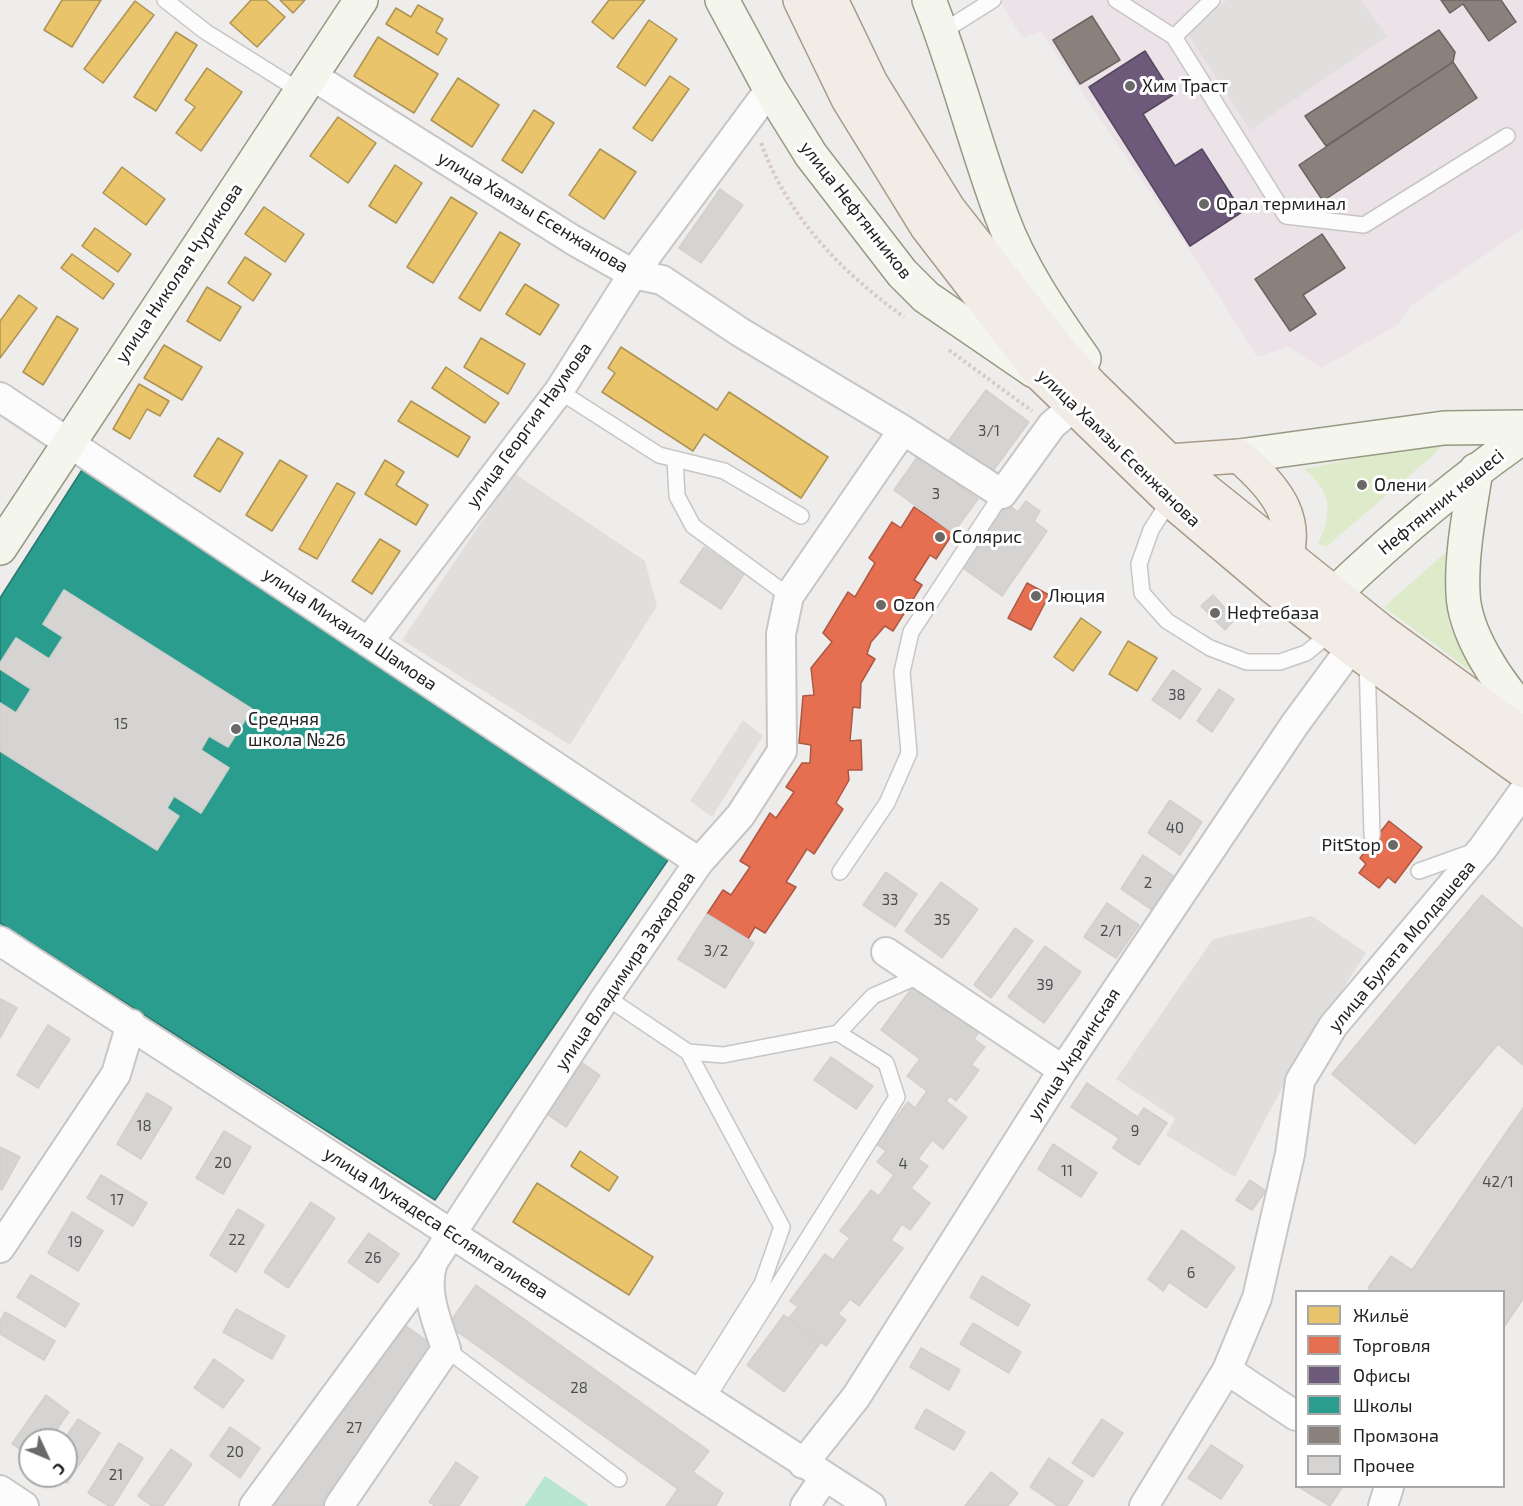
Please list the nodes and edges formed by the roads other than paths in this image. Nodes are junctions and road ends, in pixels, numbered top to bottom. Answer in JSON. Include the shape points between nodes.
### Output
{"nodes":[{"id":1,"x":165,"y":0,"type":"edge"},
{"id":2,"x":361,"y":0,"type":"edge"},
{"id":3,"x":722,"y":0,"type":"edge"},
{"id":4,"x":800,"y":0,"type":"edge"},
{"id":5,"x":831,"y":0,"type":"edge"},
{"id":6,"x":929,"y":0,"type":"edge"},
{"id":7,"x":993,"y":0,"type":"edge"},
{"id":8,"x":1116,"y":0,"type":"edge"},
{"id":9,"x":1212,"y":0,"type":"edge"},
{"id":10,"x":942,"y":32,"type":"junction"},
{"id":11,"x":1174,"y":37,"type":"junction"},
{"id":12,"x":306,"y":83,"type":"junction"},
{"id":13,"x":770,"y":89,"type":"junction"},
{"id":14,"x":1508,"y":136,"type":"dead end"},
{"id":15,"x":633,"y":273,"type":"junction"},
{"id":16,"x":1041,"y":375,"type":"junction"},
{"id":17,"x":559,"y":391,"type":"junction"},
{"id":18,"x":0,"y":398,"type":"edge"},
{"id":19,"x":1072,"y":408,"type":"junction"},
{"id":20,"x":1130,"y":424,"type":"junction"},
{"id":21,"x":1523,"y":427,"type":"edge"},
{"id":22,"x":903,"y":430,"type":"junction"},
{"id":23,"x":1523,"y":437,"type":"edge"},
{"id":24,"x":68,"y":441,"type":"junction"},
{"id":25,"x":1239,"y":456,"type":"junction"},
{"id":26,"x":675,"y":459,"type":"junction"},
{"id":27,"x":1169,"y":461,"type":"junction"},
{"id":28,"x":1476,"y":470,"type":"junction"},
{"id":29,"x":1002,"y":494,"type":"junction"},
{"id":30,"x":1170,"y":500,"type":"junction"},
{"id":31,"x":801,"y":516,"type":"dead end"},
{"id":32,"x":0,"y":548,"type":"edge"},
{"id":33,"x":1288,"y":556,"type":"junction"},
{"id":34,"x":1273,"y":587,"type":"junction"},
{"id":35,"x":1335,"y":593,"type":"junction"},
{"id":36,"x":789,"y":596,"type":"junction"},
{"id":37,"x":1341,"y":639,"type":"junction"},
{"id":38,"x":368,"y":642,"type":"junction"},
{"id":39,"x":1523,"y":710,"type":"edge"},
{"id":40,"x":1523,"y":734,"type":"edge"},
{"id":41,"x":1523,"y":771,"type":"edge"},
{"id":42,"x":1523,"y":792,"type":"edge"},
{"id":43,"x":1372,"y":836,"type":"dead end"},
{"id":44,"x":1483,"y":848,"type":"junction"},
{"id":45,"x":699,"y":862,"type":"junction"},
{"id":46,"x":1419,"y":871,"type":"dead end"},
{"id":47,"x":840,"y":872,"type":"dead end"},
{"id":48,"x":0,"y":941,"type":"edge"},
{"id":49,"x":886,"y":952,"type":"dead end"},
{"id":50,"x":921,"y":975,"type":"junction"},
{"id":51,"x":606,"y":997,"type":"junction"},
{"id":52,"x":131,"y":1024,"type":"junction"},
{"id":53,"x":838,"y":1033,"type":"junction"},
{"id":54,"x":688,"y":1052,"type":"junction"},
{"id":55,"x":1063,"y":1070,"type":"junction"},
{"id":56,"x":452,"y":1232,"type":"junction"},
{"id":57,"x":0,"y":1248,"type":"edge"},
{"id":58,"x":433,"y":1262,"type":"junction"},
{"id":59,"x":446,"y":1349,"type":"junction"},
{"id":60,"x":1227,"y":1370,"type":"junction"},
{"id":61,"x":700,"y":1396,"type":"junction"},
{"id":62,"x":1295,"y":1415,"type":"edge"},
{"id":63,"x":814,"y":1471,"type":"junction"},
{"id":64,"x":620,"y":1479,"type":"dead end"},
{"id":65,"x":1388,"y":1488,"type":"edge"},
{"id":66,"x":0,"y":1490,"type":"edge"},
{"id":67,"x":24,"y":1506,"type":"edge"},
{"id":68,"x":254,"y":1506,"type":"edge"},
{"id":69,"x":339,"y":1506,"type":"edge"},
{"id":70,"x":805,"y":1506,"type":"edge"},
{"id":71,"x":871,"y":1506,"type":"edge"},
{"id":72,"x":1144,"y":1506,"type":"edge"},
{"id":73,"x":1383,"y":1506,"type":"edge"}],
"edges":[{"from":1,"to":12,"type":"lane","via":[[206,32]]},
{"from":2,"to":12,"type":"street","name":"улица Николая Чурикова"},
{"from":3,"to":13,"type":"street","name":"улица Нефтянников"},
{"from":4,"to":16,"type":"main road","name":"улица Хамзы Есенжанова","via":[[848,99],[927,227]]},
{"from":5,"to":20,"type":"main road","name":"улица Хамзы Есенжанова","via":[[871,83],[948,208],[1063,355]]},
{"from":6,"to":10,"type":"street"},
{"from":7,"to":10,"type":"lane"},
{"from":8,"to":11,"type":"lane"},
{"from":9,"to":11,"type":"lane"},
{"from":10,"to":20,"type":"street","via":[[1002,218],[1025,267]]},
{"from":11,"to":14,"type":"lane","via":[[1286,216],[1364,225]]},
{"from":12,"to":15,"type":"street","name":"улица Хамзы Есенжанова"},
{"from":12,"to":24,"type":"street","name":"улица Николая Чурикова"},
{"from":13,"to":15,"type":"street","name":"улица Георгия Наумова"},
{"from":13,"to":16,"type":"street","name":"улица Нефтянников","via":[[811,155],[902,273],[926,297]]},
{"from":15,"to":17,"type":"street","name":"улица Георгия Наумова"},
{"from":15,"to":22,"type":"street","name":"улица Хамзы Есенжанова","via":[[662,280]]},
{"from":16,"to":19,"type":"main road","name":"улица Хамзы Есенжанова"},
{"from":17,"to":26,"type":"lane","via":[[659,456]]},
{"from":17,"to":38,"type":"street","name":"улица Георгия Наумова"},
{"from":18,"to":24,"type":"street","name":"улица Михаила Шамова"},
{"from":19,"to":29,"type":"street","via":[[1052,425]]},
{"from":19,"to":30,"type":"main road","name":"улица Хамзы Есенжанова"},
{"from":20,"to":27,"type":"main road","name":"улица Хамзы Есенжанова"},
{"from":21,"to":25,"type":"street","via":[[1444,428]]},
{"from":22,"to":29,"type":"street","name":"улица Хамзы Есенжанова"},
{"from":22,"to":36,"type":"street","name":"улица Владимира Захарова"},
{"from":23,"to":28,"type":"street","name":"Нефтянник көшесі"},
{"from":24,"to":32,"type":"street","name":"улица Николая Чурикова"},
{"from":24,"to":38,"type":"street","name":"улица Михаила Шамова"},
{"from":25,"to":27,"type":"main road"},
{"from":25,"to":33,"type":"main road","via":[[1267,480],[1280,502],[1290,525]]},
{"from":26,"to":31,"type":"lane","via":[[724,471]]},
{"from":26,"to":36,"type":"lane","via":[[677,496],[693,526]]},
{"from":27,"to":33,"type":"main road","name":"улица Хамзы Есенжанова"},
{"from":28,"to":35,"type":"street","name":"Нефтянник көшесі","via":[[1402,529]]},
{"from":28,"to":39,"type":"street","via":[[1462,594],[1474,636],[1506,691]]},
{"from":29,"to":47,"type":"lane","via":[[911,632],[902,672],[909,753],[887,803]]},
{"from":30,"to":34,"type":"main road","name":"улица Хамзы Есенжанова"},
{"from":30,"to":37,"type":"lane","via":[[1150,530],[1139,564],[1142,593],[1167,621],[1210,648],[1247,662],[1280,662]]},
{"from":33,"to":34,"type":"main road"},
{"from":33,"to":35,"type":"main road","name":"улица Хамзы Есенжанова"},
{"from":34,"to":37,"type":"main road","name":"улица Хамзы Есенжанова"},
{"from":35,"to":37,"type":"main road"},
{"from":35,"to":40,"type":"main road","name":"улица Хамзы Есенжанова"},
{"from":36,"to":45,"type":"street","name":"улица Владимира Захарова","via":[[781,634],[782,751],[740,816]]},
{"from":37,"to":41,"type":"main road","name":"улица Хамзы Есенжанова"},
{"from":37,"to":43,"type":"lane"},
{"from":37,"to":55,"type":"street","name":"улица Украинская","via":[[1295,724]]},
{"from":38,"to":45,"type":"street","name":"улица Михаила Шамова"},
{"from":42,"to":44,"type":"street","name":"улица Булата Молдашева"},
{"from":44,"to":46,"type":"lane"},
{"from":44,"to":60,"type":"street","name":"улица Булата Молдашева","via":[[1333,1026],[1300,1081],[1290,1154],[1257,1298]]},
{"from":45,"to":51,"type":"street","name":"улица Владимира Захарова"},
{"from":48,"to":52,"type":"street","name":"улица Мукадеса Еслямгалиева"},
{"from":49,"to":50,"type":"street"},
{"from":50,"to":53,"type":"lane","via":[[873,996]]},
{"from":50,"to":55,"type":"street"},
{"from":51,"to":54,"type":"lane"},
{"from":51,"to":56,"type":"street","name":"улица Владимира Захарова"},
{"from":52,"to":56,"type":"street","name":"улица Мукадеса Еслямгалиева"},
{"from":52,"to":57,"type":"street","via":[[116,1074]]},
{"from":53,"to":54,"type":"lane","via":[[723,1055]]},
{"from":53,"to":61,"type":"lane","via":[[886,1063],[897,1097]]},
{"from":54,"to":61,"type":"lane","via":[[782,1227],[762,1284]]},
{"from":55,"to":63,"type":"street","name":"улица Украинская","via":[[856,1397]]},
{"from":56,"to":58,"type":"street","name":"улица Владимира Захарова"},
{"from":56,"to":61,"type":"street","name":"улица Мукадеса Еслямгалиева"},
{"from":58,"to":59,"type":"street","name":"улица Владимира Захарова","via":[[429,1292]]},
{"from":58,"to":68,"type":"street"},
{"from":59,"to":64,"type":"lane"},
{"from":59,"to":69,"type":"street"},
{"from":60,"to":62,"type":"street"},
{"from":60,"to":72,"type":"street","name":"улица Булата Молдашева"},
{"from":61,"to":63,"type":"street","name":"улица Мукадеса Еслямгалиева"},
{"from":63,"to":70,"type":"street","name":"улица Украинская"},
{"from":63,"to":71,"type":"street","name":"улица Мукадеса Еслямгалиева"},
{"from":65,"to":73,"type":"street"},
{"from":66,"to":67,"type":"street"}]}
